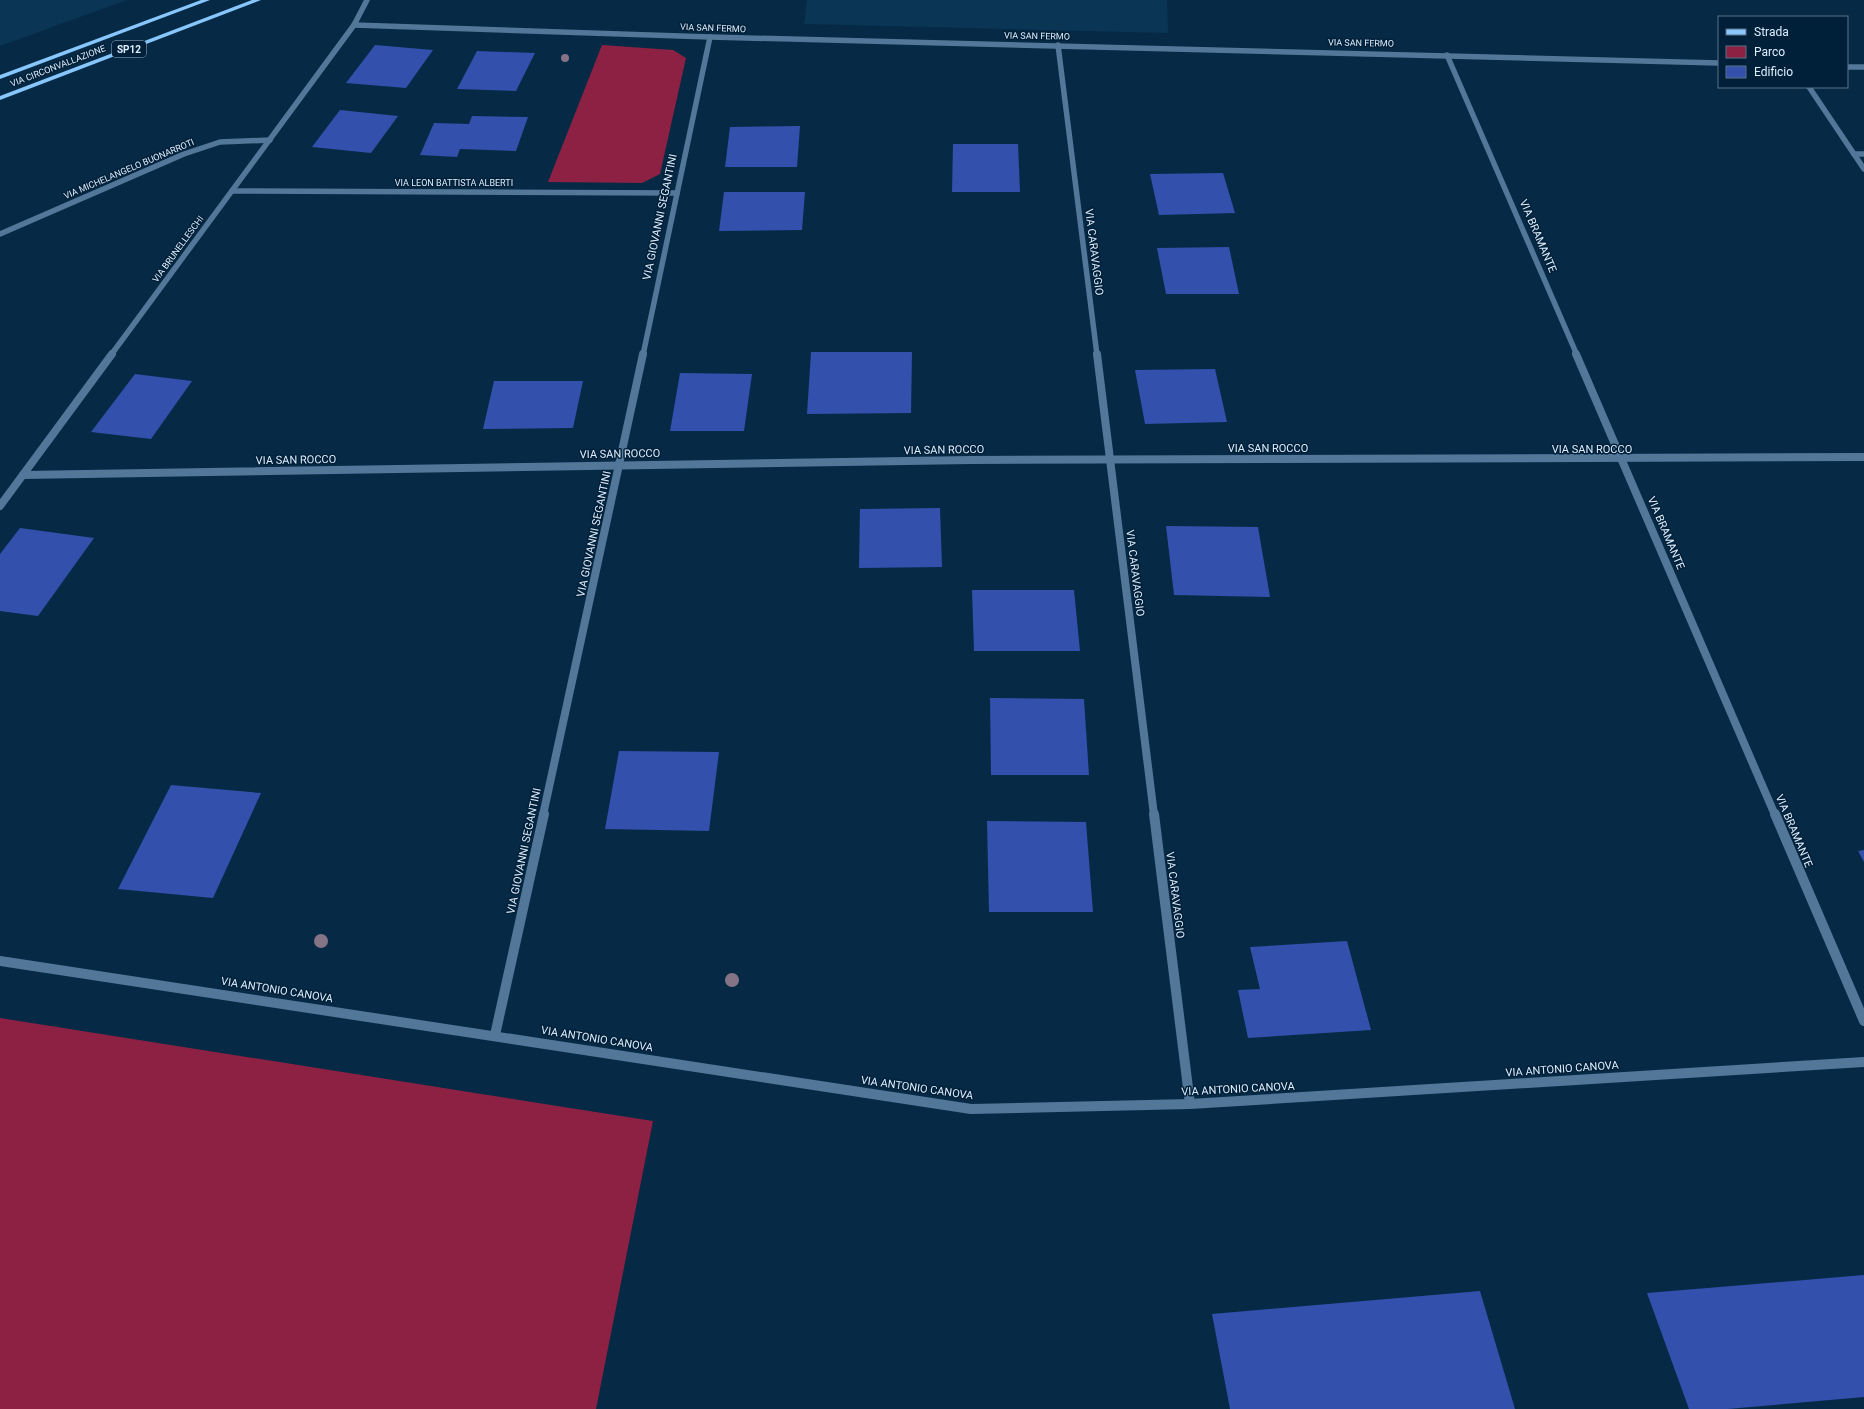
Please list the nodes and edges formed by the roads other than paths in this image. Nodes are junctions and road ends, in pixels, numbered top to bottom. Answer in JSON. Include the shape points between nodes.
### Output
{"nodes":[{"id":1,"x":207,"y":0,"type":"edge"},
{"id":2,"x":258,"y":0,"type":"edge"},
{"id":3,"x":367,"y":0,"type":"edge"},
{"id":4,"x":354,"y":25,"type":"junction"},
{"id":5,"x":710,"y":37,"type":"junction"},
{"id":6,"x":1058,"y":46,"type":"junction"},
{"id":7,"x":1447,"y":54,"type":"junction"},
{"id":8,"x":1718,"y":63,"type":"edge"},
{"id":9,"x":1848,"y":66,"type":"edge"},
{"id":10,"x":1864,"y":67,"type":"edge"},
{"id":11,"x":0,"y":77,"type":"edge"},
{"id":12,"x":1810,"y":88,"type":"edge"},
{"id":13,"x":0,"y":98,"type":"edge"},
{"id":14,"x":270,"y":140,"type":"junction"},
{"id":15,"x":1854,"y":154,"type":"junction"},
{"id":16,"x":1864,"y":154,"type":"edge"},
{"id":17,"x":1864,"y":169,"type":"edge"},
{"id":18,"x":232,"y":191,"type":"junction"},
{"id":19,"x":676,"y":193,"type":"junction"},
{"id":20,"x":0,"y":234,"type":"edge"},
{"id":21,"x":1864,"y":457,"type":"edge"},
{"id":22,"x":1109,"y":459,"type":"junction"},
{"id":23,"x":1623,"y":460,"type":"junction"},
{"id":24,"x":620,"y":465,"type":"junction"},
{"id":25,"x":24,"y":476,"type":"junction"},
{"id":26,"x":0,"y":506,"type":"edge"},
{"id":27,"x":0,"y":961,"type":"edge"},
{"id":28,"x":1864,"y":1021,"type":"edge"},
{"id":29,"x":495,"y":1035,"type":"junction"},
{"id":30,"x":1864,"y":1062,"type":"edge"},
{"id":31,"x":1190,"y":1104,"type":"junction"}],
"edges":[{"from":1,"to":11,"type":"main road","name":"VIA CIRCONVALLAZIONE","number":"SP12"},
{"from":2,"to":13,"type":"main road","name":"VIA CIRCONVALLAZIONE","number":"SP12"},
{"from":3,"to":4,"type":"street","name":"VIA BRUNELLESCHI"},
{"from":4,"to":5,"type":"street","name":"VIA SAN FERMO"},
{"from":4,"to":14,"type":"street","name":"VIA BRUNELLESCHI"},
{"from":5,"to":6,"type":"street","name":"VIA SAN FERMO"},
{"from":5,"to":19,"type":"street","name":"VIA GIOVANNI SEGANTINI"},
{"from":6,"to":7,"type":"street","name":"VIA SAN FERMO"},
{"from":6,"to":22,"type":"street","name":"VIA CARAVAGGIO"},
{"from":7,"to":8,"type":"street","name":"VIA SAN FERMO"},
{"from":7,"to":23,"type":"street","name":"VIA BRAMANTE"},
{"from":9,"to":10,"type":"street"},
{"from":12,"to":15,"type":"street"},
{"from":14,"to":18,"type":"street","name":"VIA BRUNELLESCHI"},
{"from":14,"to":20,"type":"street","name":"VIA MICHELANGELO BUONARROTI","via":[[220,142],[184,154]]},
{"from":15,"to":16,"type":"street"},
{"from":15,"to":17,"type":"street"},
{"from":18,"to":19,"type":"street","name":"VIA LEON BATTISTA ALBERTI"},
{"from":18,"to":25,"type":"street","name":"VIA BRUNELLESCHI"},
{"from":19,"to":24,"type":"street","name":"VIA GIOVANNI SEGANTINI"},
{"from":21,"to":23,"type":"street","name":"VIA SAN ROCCO"},
{"from":22,"to":23,"type":"street","name":"VIA SAN ROCCO"},
{"from":22,"to":24,"type":"street","name":"VIA SAN ROCCO"},
{"from":22,"to":31,"type":"street","name":"VIA CARAVAGGIO"},
{"from":23,"to":28,"type":"street","name":"VIA BRAMANTE"},
{"from":24,"to":25,"type":"street","name":"VIA SAN ROCCO"},
{"from":24,"to":29,"type":"street","name":"VIA GIOVANNI SEGANTINI"},
{"from":25,"to":26,"type":"street","name":"VIA BRUNELLESCHI"},
{"from":27,"to":29,"type":"street","name":"VIA ANTONIO CANOVA"},
{"from":29,"to":31,"type":"street","name":"VIA ANTONIO CANOVA","via":[[971,1109]]},
{"from":30,"to":31,"type":"street","name":"VIA ANTONIO CANOVA"}]}
